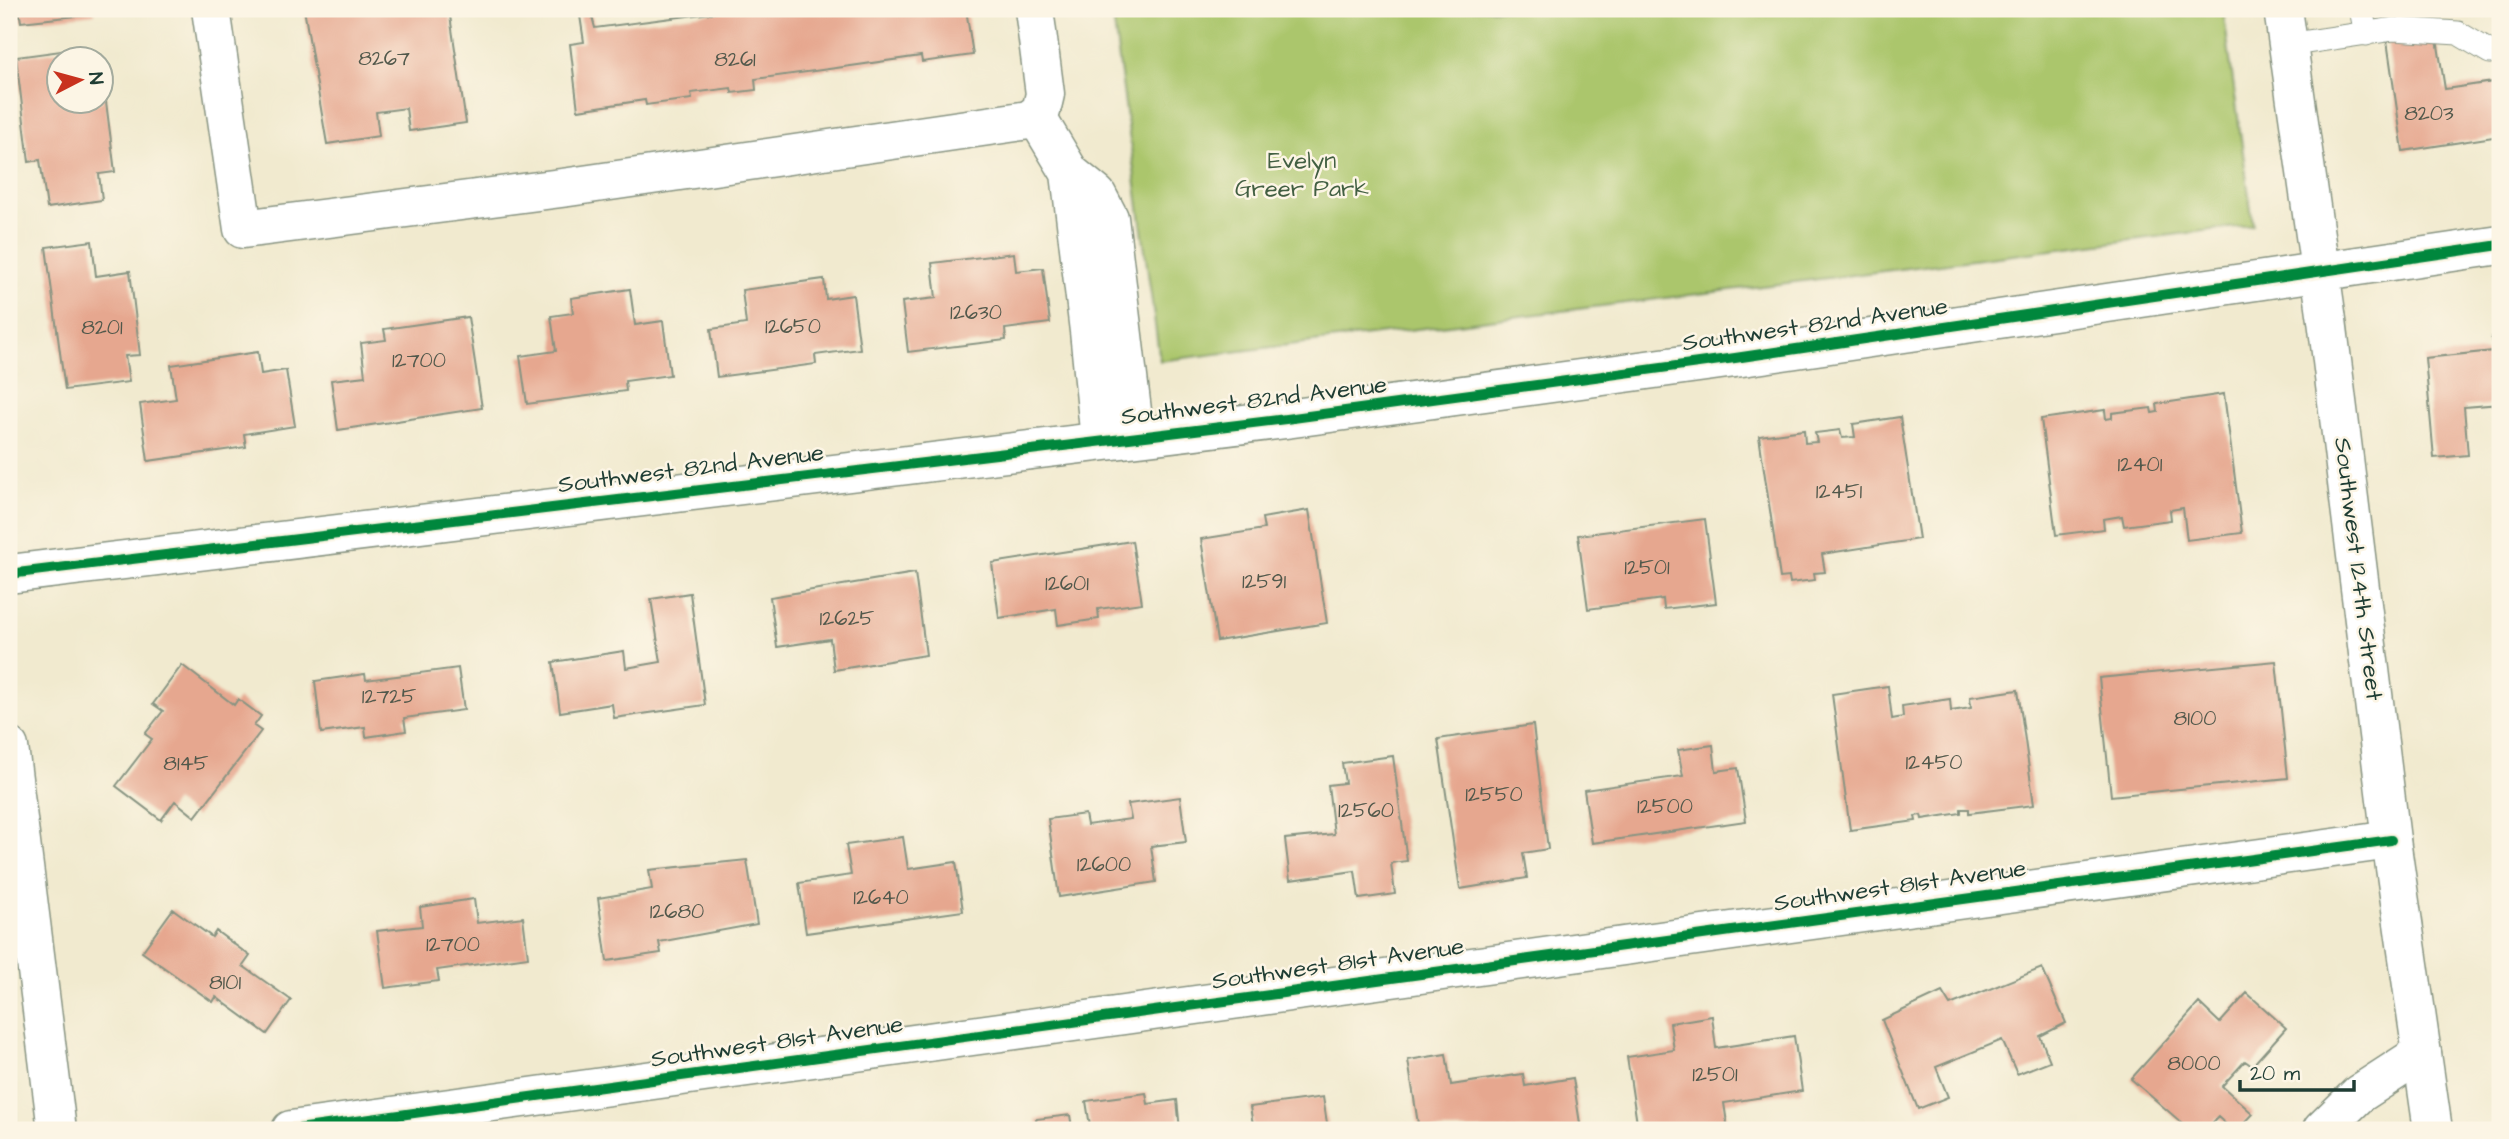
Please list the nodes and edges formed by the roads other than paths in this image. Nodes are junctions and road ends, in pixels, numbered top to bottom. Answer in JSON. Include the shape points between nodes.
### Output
{"nodes":[{"id":1,"x":211,"y":9,"type":"edge"},
{"id":2,"x":1034,"y":9,"type":"edge"},
{"id":3,"x":2361,"y":9,"type":"edge"},
{"id":4,"x":2285,"y":27,"type":"edge"},
{"id":5,"x":2366,"y":34,"type":"junction"},
{"id":6,"x":2500,"y":50,"type":"edge"},
{"id":7,"x":1036,"y":116,"type":"junction"},
{"id":8,"x":2500,"y":245,"type":"edge"},
{"id":9,"x":2320,"y":271,"type":"junction"},
{"id":10,"x":1117,"y":438,"type":"junction"},
{"id":11,"x":9,"y":574,"type":"edge"},
{"id":12,"x":9,"y":747,"type":"edge"},
{"id":13,"x":2391,"y":840,"type":"junction"},
{"id":14,"x":2422,"y":1053,"type":"junction"},
{"id":15,"x":57,"y":1130,"type":"edge"},
{"id":16,"x":292,"y":1130,"type":"edge"},
{"id":17,"x":2322,"y":1130,"type":"edge"},
{"id":18,"x":2433,"y":1130,"type":"edge"}],
"edges":[{"from":1,"to":7,"type":"street","via":[[243,229],[1018,123]]},
{"from":2,"to":7,"type":"street","via":[[1045,94]]},
{"from":3,"to":5,"type":"lane"},
{"from":4,"to":5,"type":"lane"},
{"from":4,"to":9,"type":"street","name":"Southwest 124th Street"},
{"from":5,"to":6,"type":"lane","via":[[2394,29],[2458,33],[2490,52]]},
{"from":7,"to":10,"type":"street","via":[[1070,173],[1097,195],[1109,218]]},
{"from":8,"to":9,"type":"street","name":"Southwest 82nd Avenue"},
{"from":9,"to":10,"type":"street","name":"Southwest 82nd Avenue","via":[[1597,378]]},
{"from":9,"to":13,"type":"street","name":"Southwest 124th Street"},
{"from":10,"to":11,"type":"street","name":"Southwest 82nd Avenue"},
{"from":12,"to":15,"type":"street"},
{"from":13,"to":14,"type":"street","name":"Southwest 124th Street"},
{"from":13,"to":16,"type":"street","name":"Southwest 81st Avenue"},
{"from":14,"to":17,"type":"street","via":[[2359,1094]]},
{"from":14,"to":18,"type":"street","name":"Southwest 124th Street"}]}
